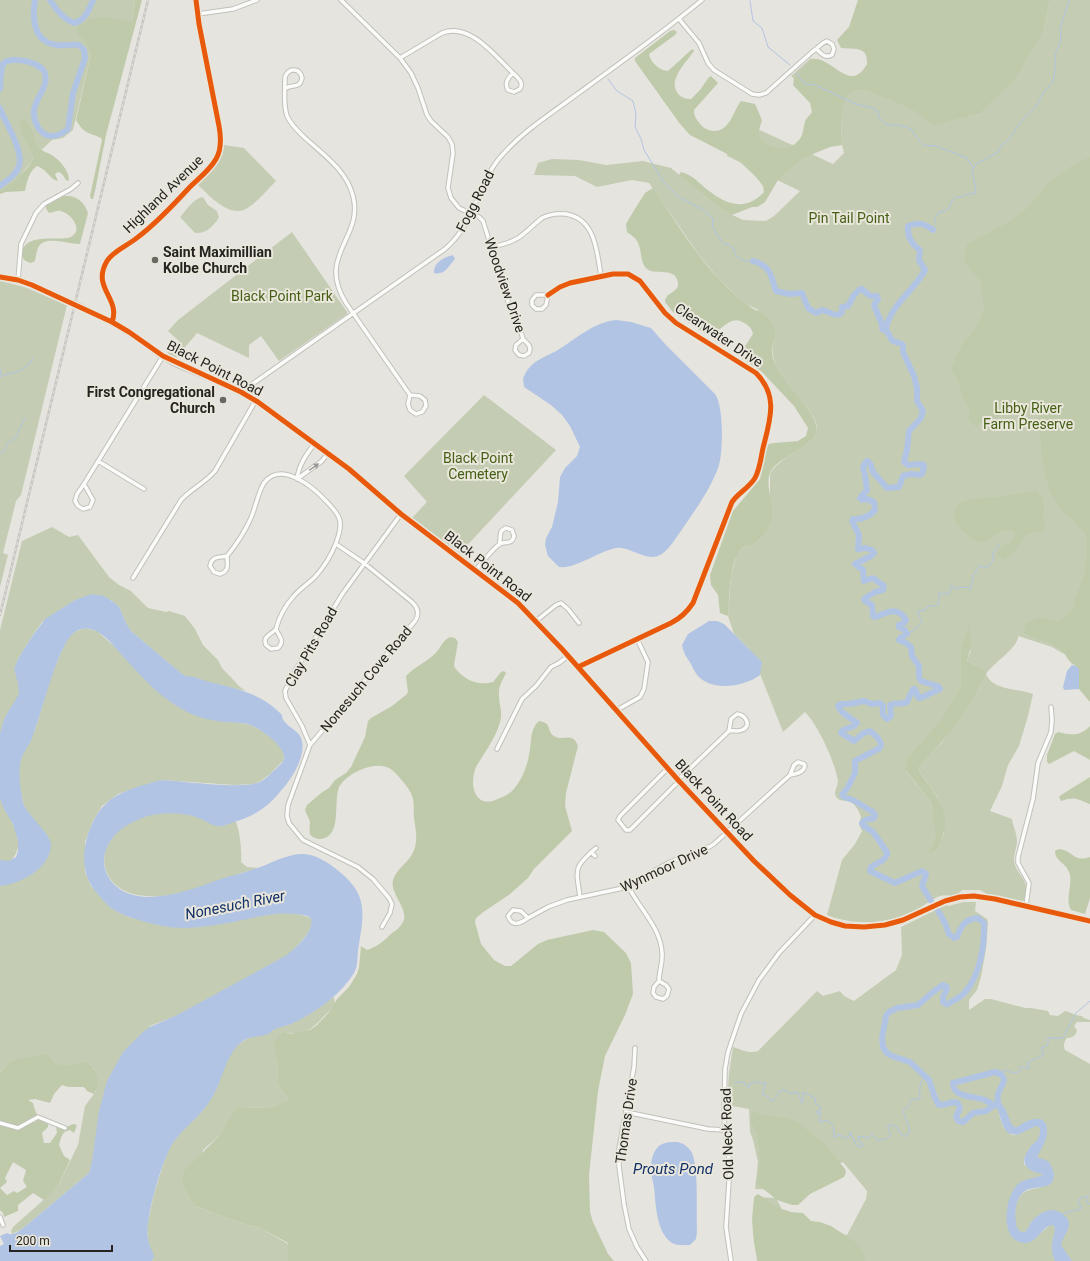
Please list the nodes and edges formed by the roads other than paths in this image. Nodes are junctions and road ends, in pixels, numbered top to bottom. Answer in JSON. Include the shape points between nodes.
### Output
{"nodes":[{"id":1,"x":196,"y":0,"type":"edge"},
{"id":2,"x":257,"y":0,"type":"edge"},
{"id":3,"x":341,"y":0,"type":"edge"},
{"id":4,"x":702,"y":0,"type":"edge"},
{"id":5,"x":198,"y":14,"type":"junction"},
{"id":6,"x":679,"y":19,"type":"junction"},
{"id":7,"x":816,"y":49,"type":"junction"},
{"id":8,"x":400,"y":58,"type":"junction"},
{"id":9,"x":513,"y":73,"type":"junction"},
{"id":10,"x":286,"y":88,"type":"junction"},
{"id":11,"x":78,"y":183,"type":"dead end"},
{"id":12,"x":472,"y":214,"type":"junction"},
{"id":13,"x":492,"y":247,"type":"junction"},
{"id":14,"x":601,"y":276,"type":"junction"},
{"id":15,"x":0,"y":277,"type":"edge"},
{"id":16,"x":18,"y":280,"type":"junction"},
{"id":17,"x":548,"y":295,"type":"junction"},
{"id":18,"x":354,"y":314,"type":"junction"},
{"id":19,"x":112,"y":322,"type":"junction"},
{"id":20,"x":523,"y":338,"type":"junction"},
{"id":21,"x":163,"y":356,"type":"junction"},
{"id":22,"x":241,"y":392,"type":"junction"},
{"id":23,"x":410,"y":395,"type":"junction"},
{"id":24,"x":256,"y":400,"type":"junction"},
{"id":25,"x":315,"y":444,"type":"junction"},
{"id":26,"x":328,"y":453,"type":"junction"},
{"id":27,"x":98,"y":462,"type":"junction"},
{"id":28,"x":297,"y":479,"type":"junction"},
{"id":29,"x":84,"y":484,"type":"junction"},
{"id":30,"x":144,"y":489,"type":"dead end"},
{"id":31,"x":402,"y":514,"type":"junction"},
{"id":32,"x":336,"y":544,"type":"junction"},
{"id":33,"x":499,"y":545,"type":"junction"},
{"id":34,"x":227,"y":556,"type":"junction"},
{"id":35,"x":364,"y":564,"type":"junction"},
{"id":36,"x":476,"y":570,"type":"junction"},
{"id":37,"x":133,"y":578,"type":"dead end"},
{"id":38,"x":536,"y":621,"type":"junction"},
{"id":39,"x":579,"y":622,"type":"dead end"},
{"id":40,"x":276,"y":629,"type":"junction"},
{"id":41,"x":637,"y":639,"type":"junction"},
{"id":42,"x":568,"y":656,"type":"junction"},
{"id":43,"x":578,"y":667,"type":"junction"},
{"id":44,"x":1051,"y":707,"type":"dead end"},
{"id":45,"x":617,"y":710,"type":"junction"},
{"id":46,"x":729,"y":731,"type":"junction"},
{"id":47,"x":310,"y":745,"type":"junction"},
{"id":48,"x":497,"y":749,"type":"dead end"},
{"id":49,"x":668,"y":768,"type":"junction"},
{"id":50,"x":790,"y":775,"type":"dead end"},
{"id":51,"x":678,"y":780,"type":"junction"},
{"id":52,"x":727,"y":832,"type":"junction"},
{"id":53,"x":596,"y":848,"type":"dead end"},
{"id":54,"x":591,"y":852,"type":"junction"},
{"id":55,"x":595,"y":856,"type":"dead end"},
{"id":56,"x":628,"y":886,"type":"junction"},
{"id":57,"x":580,"y":897,"type":"junction"},
{"id":58,"x":1026,"y":906,"type":"junction"},
{"id":59,"x":815,"y":915,"type":"junction"},
{"id":60,"x":528,"y":918,"type":"junction"},
{"id":61,"x":1090,"y":921,"type":"edge"},
{"id":62,"x":382,"y":927,"type":"dead end"},
{"id":63,"x":659,"y":981,"type":"junction"},
{"id":64,"x":635,"y":1048,"type":"dead end"},
{"id":65,"x":626,"y":1112,"type":"junction"},
{"id":66,"x":0,"y":1123,"type":"edge"},
{"id":67,"x":65,"y":1128,"type":"dead end"},
{"id":68,"x":725,"y":1130,"type":"junction"},
{"id":69,"x":0,"y":1217,"type":"edge"},
{"id":70,"x":3,"y":1225,"type":"dead end"},
{"id":71,"x":646,"y":1261,"type":"edge"},
{"id":72,"x":731,"y":1261,"type":"edge"}],
"edges":[{"from":1,"to":5,"type":"main road","name":"Highland Avenue"},
{"from":2,"to":5,"type":"street","via":[[233,9]]},
{"from":3,"to":8,"type":"street","name":"Woodview Drive"},
{"from":4,"to":6,"type":"street","name":"Fogg Road"},
{"from":5,"to":19,"type":"main road","name":"Highland Avenue","via":[[219,126],[218,154],[209,168],[159,219],[107,261],[102,281],[114,306]]},
{"from":6,"to":7,"type":"street","via":[[699,43],[712,68],[756,95],[769,91]]},
{"from":6,"to":12,"type":"street","name":"Fogg Road","via":[[508,148],[489,173]]},
{"from":7,"to":7,"type":"street","via":[[827,56],[832,55],[834,48],[827,42]]},
{"from":8,"to":9,"type":"street","via":[[442,33],[458,30],[475,38]]},
{"from":8,"to":12,"type":"street","name":"Woodview Drive","via":[[415,80],[428,118],[452,144],[448,188],[451,198],[459,208]]},
{"from":9,"to":9,"type":"street","via":[[522,84],[520,89],[514,92],[508,90],[506,85]]},
{"from":10,"to":10,"type":"street","via":[[300,84],[302,78],[299,72],[292,70],[287,73]]},
{"from":10,"to":18,"type":"street","via":[[285,106],[292,124],[341,172],[352,190],[353,219],[335,273],[340,292]]},
{"from":11,"to":16,"type":"street","via":[[44,204],[36,213],[21,244]]},
{"from":12,"to":13,"type":"street","name":"Woodview Drive","via":[[483,221]]},
{"from":12,"to":18,"type":"street","name":"Fogg Road","via":[[459,235],[445,249]]},
{"from":13,"to":14,"type":"street","via":[[517,238],[548,216],[568,214],[580,220],[591,232]]},
{"from":13,"to":20,"type":"street","name":"Woodview Drive","via":[[510,308]]},
{"from":14,"to":17,"type":"street","name":"Clearwater Drive","via":[[563,286]]},
{"from":14,"to":41,"type":"street","name":"Clearwater Drive","via":[[625,273],[637,278],[676,323],[756,373],[767,389],[771,405],[770,420],[756,474],[732,502],[693,602],[686,613],[676,621]]},
{"from":15,"to":16,"type":"main road","name":"Black Point Road"},
{"from":16,"to":19,"type":"main road","name":"Black Point Road","bridge":true},
{"from":17,"to":17,"type":"street","name":"Clearwater Drive","via":[[534,296],[531,303],[534,308],[544,308]]},
{"from":18,"to":22,"type":"street","name":"Fogg Road"},
{"from":18,"to":23,"type":"street"},
{"from":19,"to":21,"type":"main road","name":"Black Point Road"},
{"from":20,"to":20,"type":"street","name":"Woodview Drive","via":[[515,348],[518,354],[524,356],[530,348]]},
{"from":21,"to":22,"type":"main road","name":"Black Point Road"},
{"from":21,"to":27,"type":"street"},
{"from":22,"to":24,"type":"main road","name":"Black Point Road"},
{"from":23,"to":23,"type":"street","via":[[410,410],[416,414],[422,412],[426,406],[424,399]]},
{"from":24,"to":25,"type":"main road","name":"Black Point Road"},
{"from":24,"to":37,"type":"street","via":[[215,471],[181,500]]},
{"from":25,"to":26,"type":"main road","name":"Black Point Road"},
{"from":25,"to":28,"type":"street","via":[[303,459]]},
{"from":28,"to":26,"type":"street","one_way":true,"via":[[322,461]]},
{"from":26,"to":31,"type":"main road","name":"Black Point Road"},
{"from":27,"to":29,"type":"street"},
{"from":27,"to":30,"type":"street"},
{"from":28,"to":32,"type":"street","via":[[323,498],[338,516],[341,525]]},
{"from":28,"to":34,"type":"street","via":[[281,474],[271,477],[266,482],[247,527]]},
{"from":29,"to":29,"type":"street","via":[[75,501],[83,509],[90,507],[93,501]]},
{"from":31,"to":35,"type":"street","name":"Clay Pits Road"},
{"from":31,"to":36,"type":"main road","name":"Black Point Road"},
{"from":32,"to":35,"type":"street"},
{"from":32,"to":40,"type":"street","via":[[322,569],[287,604]]},
{"from":33,"to":33,"type":"street","via":[[513,541],[512,530],[506,528],[501,531]]},
{"from":33,"to":36,"type":"street"},
{"from":34,"to":34,"type":"street","via":[[216,557],[212,560],[210,568],[220,574],[225,571],[228,566]]},
{"from":35,"to":47,"type":"street","name":"Clay Pits Road","via":[[315,637],[285,691],[287,702]]},
{"from":35,"to":47,"type":"street","name":"Nonesuch Cove Road","via":[[412,602],[417,608],[418,616]]},
{"from":36,"to":38,"type":"main road","name":"Black Point Road"},
{"from":38,"to":39,"type":"street","via":[[561,603]]},
{"from":38,"to":42,"type":"main road","name":"Black Point Road"},
{"from":40,"to":40,"type":"street","via":[[265,639],[266,645],[272,649],[278,648],[282,642]]},
{"from":41,"to":43,"type":"street","name":"Clearwater Drive"},
{"from":41,"to":45,"type":"street","via":[[648,662],[644,689],[640,697]]},
{"from":42,"to":43,"type":"main road","name":"Black Point Road"},
{"from":42,"to":48,"type":"street","via":[[551,667],[524,696]]},
{"from":43,"to":45,"type":"main road","name":"Black Point Road"},
{"from":44,"to":58,"type":"street","via":[[1052,728],[1038,763],[1033,799],[1018,857],[1018,863],[1029,884]]},
{"from":45,"to":49,"type":"main road","name":"Black Point Road"},
{"from":46,"to":46,"type":"street","via":[[741,731],[745,728],[747,722],[744,717],[739,714],[733,716]]},
{"from":46,"to":51,"type":"street"},
{"from":47,"to":62,"type":"street","via":[[288,805],[289,823],[302,840],[358,867],[373,879],[392,904]]},
{"from":49,"to":51,"type":"main road","name":"Black Point Road"},
{"from":49,"to":51,"type":"street","via":[[620,816],[620,824],[626,830],[630,830]]},
{"from":50,"to":52,"type":"street","name":"Wynmoor Drive"},
{"from":51,"to":52,"type":"main road","name":"Black Point Road"},
{"from":52,"to":56,"type":"street","name":"Wynmoor Drive","via":[[709,847],[670,862]]},
{"from":52,"to":59,"type":"main road","name":"Black Point Road","via":[[775,882]]},
{"from":53,"to":54,"type":"street"},
{"from":54,"to":55,"type":"street"},
{"from":54,"to":57,"type":"street","via":[[578,866]]},
{"from":56,"to":57,"type":"street","name":"Wynmoor Drive"},
{"from":56,"to":63,"type":"street","via":[[660,940],[663,960]]},
{"from":57,"to":60,"type":"street","name":"Wynmoor Drive","via":[[554,905]]},
{"from":58,"to":59,"type":"main road","name":"Black Point Road","via":[[986,897],[960,897],[937,904],[901,921],[870,926],[834,924]]},
{"from":58,"to":61,"type":"main road","name":"Black Point Road"},
{"from":59,"to":68,"type":"street","name":"Old Neck Road","via":[[770,964],[741,1014],[727,1057]]},
{"from":60,"to":60,"type":"street","name":"Wynmoor Drive","via":[[516,910],[508,916],[510,922],[516,924]]},
{"from":63,"to":63,"type":"street","via":[[654,994],[658,998],[664,998],[669,994],[669,988]]},
{"from":64,"to":65,"type":"street","name":"Thomas Drive"},
{"from":65,"to":68,"type":"street","via":[[708,1129]]},
{"from":65,"to":71,"type":"street","name":"Thomas Drive","via":[[619,1149],[619,1172],[629,1229]]},
{"from":66,"to":67,"type":"street","via":[[16,1128],[38,1117]]},
{"from":68,"to":72,"type":"street","name":"Old Neck Road","via":[[730,1166],[726,1227]]},
{"from":69,"to":70,"type":"street"}]}
